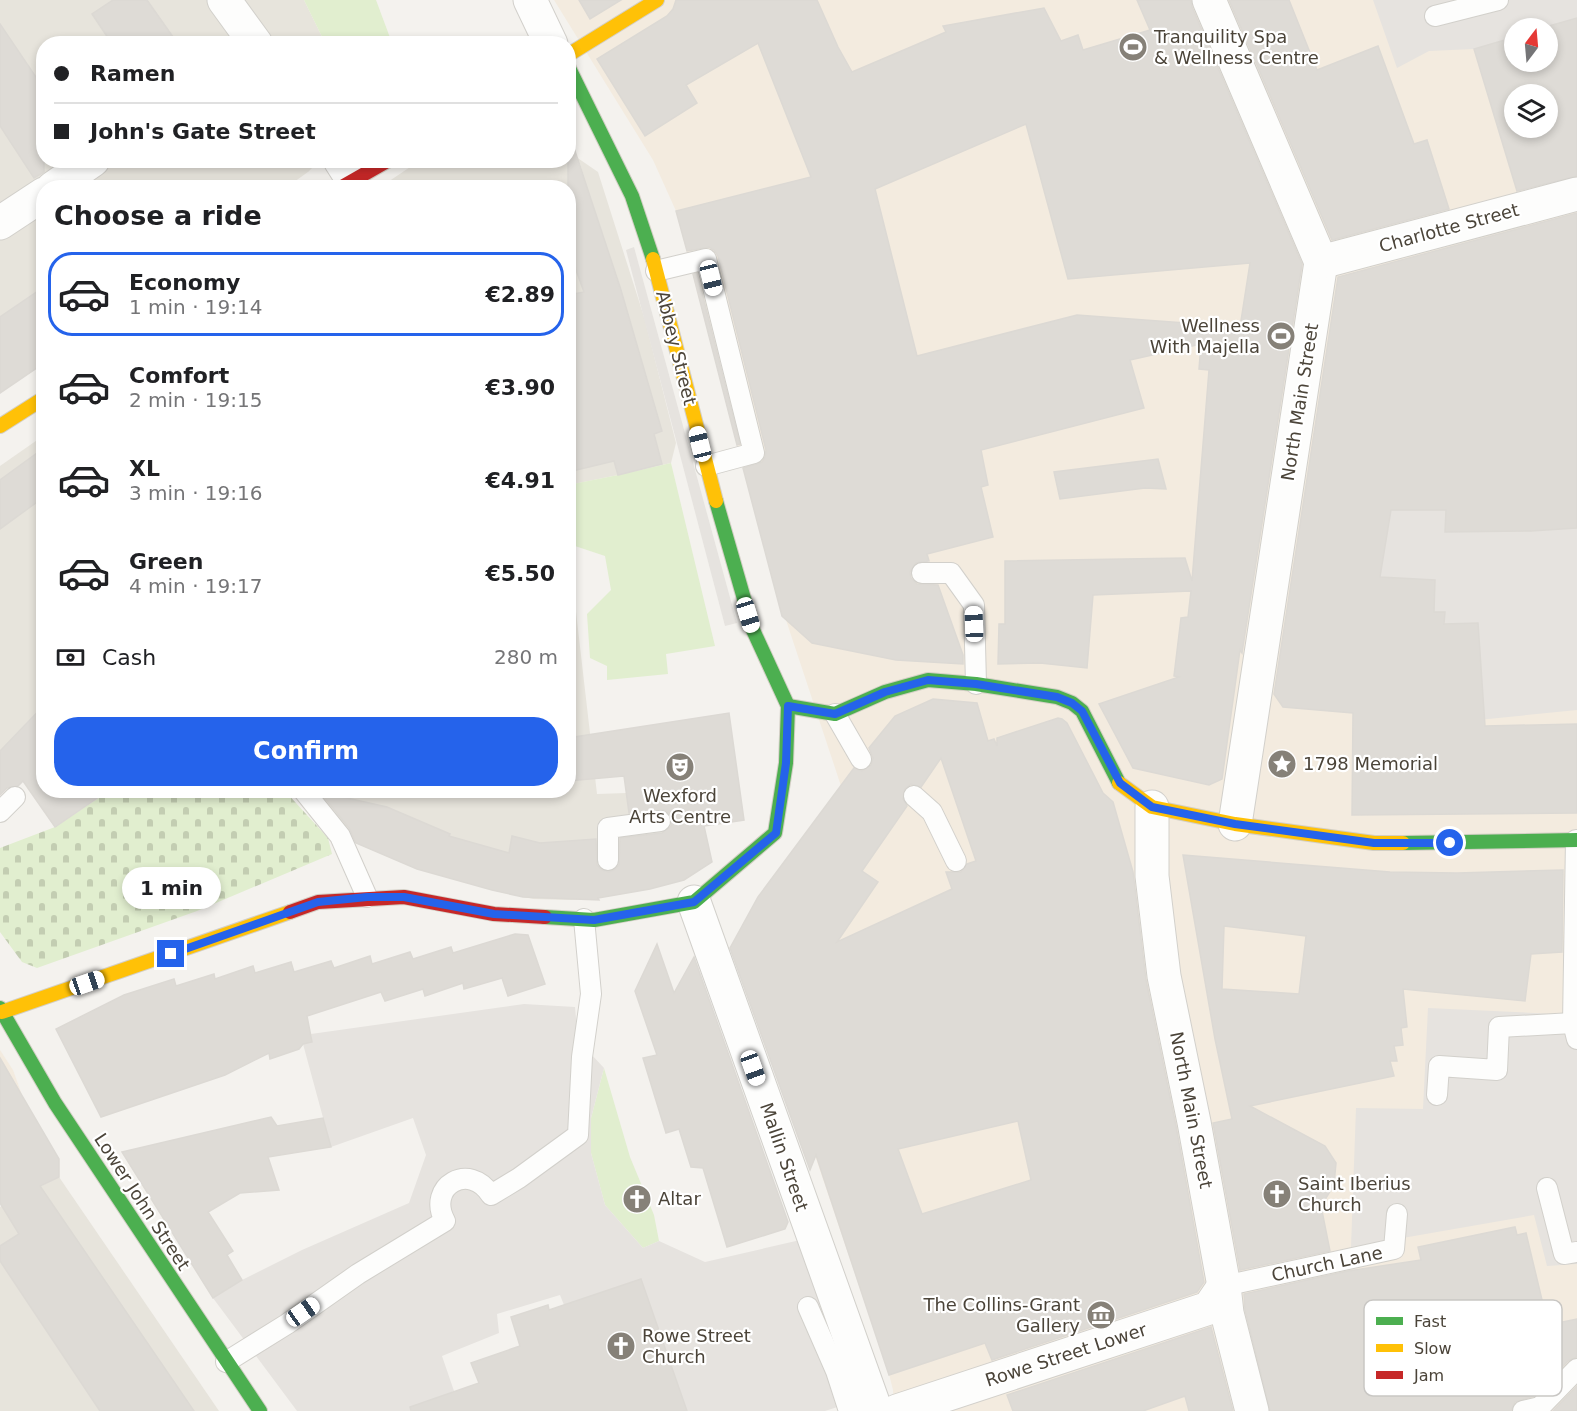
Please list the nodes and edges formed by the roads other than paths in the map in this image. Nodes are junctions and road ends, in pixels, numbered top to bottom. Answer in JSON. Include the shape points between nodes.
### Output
{"nodes":[{"id":1,"x":224,"y":0,"type":"edge"},
{"id":2,"x":530,"y":0,"type":"edge"},
{"id":3,"x":657,"y":0,"type":"edge"},
{"id":4,"x":1209,"y":0,"type":"edge"},
{"id":5,"x":1498,"y":0,"type":"edge"},
{"id":6,"x":1435,"y":16,"type":"dead end"},
{"id":7,"x":250,"y":36,"type":"edge"},
{"id":8,"x":547,"y":36,"type":"edge"},
{"id":9,"x":576,"y":50,"type":"edge"},
{"id":10,"x":576,"y":82,"type":"edge"},
{"id":11,"x":82,"y":168,"type":"edge"},
{"id":12,"x":366,"y":168,"type":"edge"},
{"id":13,"x":344,"y":176,"type":"edge"},
{"id":14,"x":64,"y":180,"type":"edge"},
{"id":15,"x":1577,"y":194,"type":"edge"},
{"id":16,"x":36,"y":199,"type":"edge"},
{"id":17,"x":0,"y":223,"type":"edge"},
{"id":18,"x":1322,"y":262,"type":"junction"},
{"id":19,"x":656,"y":271,"type":"junction"},
{"id":20,"x":36,"y":403,"type":"edge"},
{"id":21,"x":0,"y":426,"type":"edge"},
{"id":22,"x":706,"y":466,"type":"junction"},
{"id":23,"x":921,"y":573,"type":"dead end"},
{"id":24,"x":976,"y":684,"type":"junction"},
{"id":25,"x":788,"y":706,"type":"junction"},
{"id":26,"x":835,"y":714,"type":"junction"},
{"id":27,"x":861,"y":759,"type":"dead end"},
{"id":28,"x":914,"y":796,"type":"dead end"},
{"id":29,"x":15,"y":797,"type":"dead end"},
{"id":30,"x":309,"y":798,"type":"edge"},
{"id":31,"x":1152,"y":807,"type":"junction"},
{"id":32,"x":0,"y":812,"type":"edge"},
{"id":33,"x":660,"y":821,"type":"dead end"},
{"id":34,"x":1235,"y":824,"type":"junction"},
{"id":35,"x":1576,"y":840,"type":"edge"},
{"id":36,"x":608,"y":860,"type":"dead end"},
{"id":37,"x":956,"y":861,"type":"dead end"},
{"id":38,"x":367,"y":897,"type":"junction"},
{"id":39,"x":694,"y":902,"type":"junction"},
{"id":40,"x":584,"y":919,"type":"junction"},
{"id":41,"x":1,"y":1010,"type":"edge"},
{"id":42,"x":1575,"y":1031,"type":"edge"},
{"id":43,"x":1437,"y":1095,"type":"dead end"},
{"id":44,"x":1547,"y":1188,"type":"dead end"},
{"id":45,"x":1397,"y":1214,"type":"dead end"},
{"id":46,"x":1577,"y":1252,"type":"edge"},
{"id":47,"x":1224,"y":1286,"type":"junction"},
{"id":48,"x":808,"y":1307,"type":"dead end"},
{"id":49,"x":226,"y":1362,"type":"junction"},
{"id":50,"x":1577,"y":1369,"type":"edge"},
{"id":51,"x":1562,"y":1384,"type":"edge"},
{"id":52,"x":1551,"y":1396,"type":"edge"},
{"id":53,"x":260,"y":1411,"type":"edge"},
{"id":54,"x":849,"y":1411,"type":"edge"},
{"id":55,"x":876,"y":1411,"type":"edge"},
{"id":56,"x":897,"y":1411,"type":"edge"},
{"id":57,"x":1252,"y":1411,"type":"edge"},
{"id":58,"x":1523,"y":1411,"type":"edge"}],
"edges":[{"from":1,"to":7,"type":"street"},
{"from":2,"to":8,"type":"street"},
{"from":3,"to":9,"type":"street"},
{"from":4,"to":18,"type":"street"},
{"from":5,"to":6,"type":"lane"},
{"from":10,"to":19,"type":"street","name":"Abbey Street","via":[[632,196]]},
{"from":11,"to":14,"type":"street"},
{"from":12,"to":13,"type":"street"},
{"from":15,"to":18,"type":"street","name":"Charlotte Street"},
{"from":16,"to":17,"type":"street"},
{"from":18,"to":34,"type":"street","name":"North Main Street"},
{"from":19,"to":22,"type":"street","name":"Abbey Street"},
{"from":19,"to":22,"type":"lane","via":[[706,259],[754,453]]},
{"from":20,"to":21,"type":"street"},
{"from":22,"to":25,"type":"street","name":"Abbey Street","via":[[753,630]]},
{"from":23,"to":24,"type":"lane","via":[[951,573],[974,604]]},
{"from":24,"to":26,"type":"street","via":[[928,680],[885,692]]},
{"from":24,"to":31,"type":"street","via":[[1072,703],[1082,711],[1120,783]]},
{"from":25,"to":26,"type":"street"},
{"from":25,"to":39,"type":"street","via":[[786,763],[776,833]]},
{"from":26,"to":27,"type":"lane"},
{"from":28,"to":37,"type":"lane","via":[[932,812]]},
{"from":29,"to":32,"type":"lane"},
{"from":30,"to":38,"type":"lane","via":[[340,836]]},
{"from":31,"to":34,"type":"street"},
{"from":31,"to":47,"type":"street","name":"North Main Street","via":[[1152,876],[1164,976]]},
{"from":33,"to":36,"type":"lane","via":[[608,828]]},
{"from":34,"to":35,"type":"street","via":[[1374,843]]},
{"from":35,"to":42,"type":"lane"},
{"from":38,"to":40,"type":"street","via":[[404,897],[494,914]]},
{"from":38,"to":41,"type":"street","via":[[318,902]]},
{"from":39,"to":40,"type":"street"},
{"from":39,"to":55,"type":"street","name":"Mallin Street"},
{"from":40,"to":49,"type":"lane","via":[[591,994],[582,1057],[578,1136],[491,1195],[486,1187],[470,1179],[453,1182],[441,1195],[443,1217]]},
{"from":41,"to":49,"type":"street","name":"Lower John Street","via":[[55,1103]]},
{"from":42,"to":43,"type":"lane","via":[[1498,1027],[1497,1070],[1439,1066]]},
{"from":44,"to":46,"type":"lane","via":[[1564,1254]]},
{"from":45,"to":47,"type":"lane","name":"Church Lane","via":[[1394,1249]]},
{"from":47,"to":56,"type":"street","name":"Rowe Street Lower","via":[[1209,1308]]},
{"from":47,"to":57,"type":"street","name":"North Main Street"},
{"from":48,"to":54,"type":"lane"},
{"from":49,"to":53,"type":"street","name":"Lower John Street"},
{"from":50,"to":51,"type":"lane"},
{"from":52,"to":58,"type":"lane","via":[[1540,1407]]}]}
